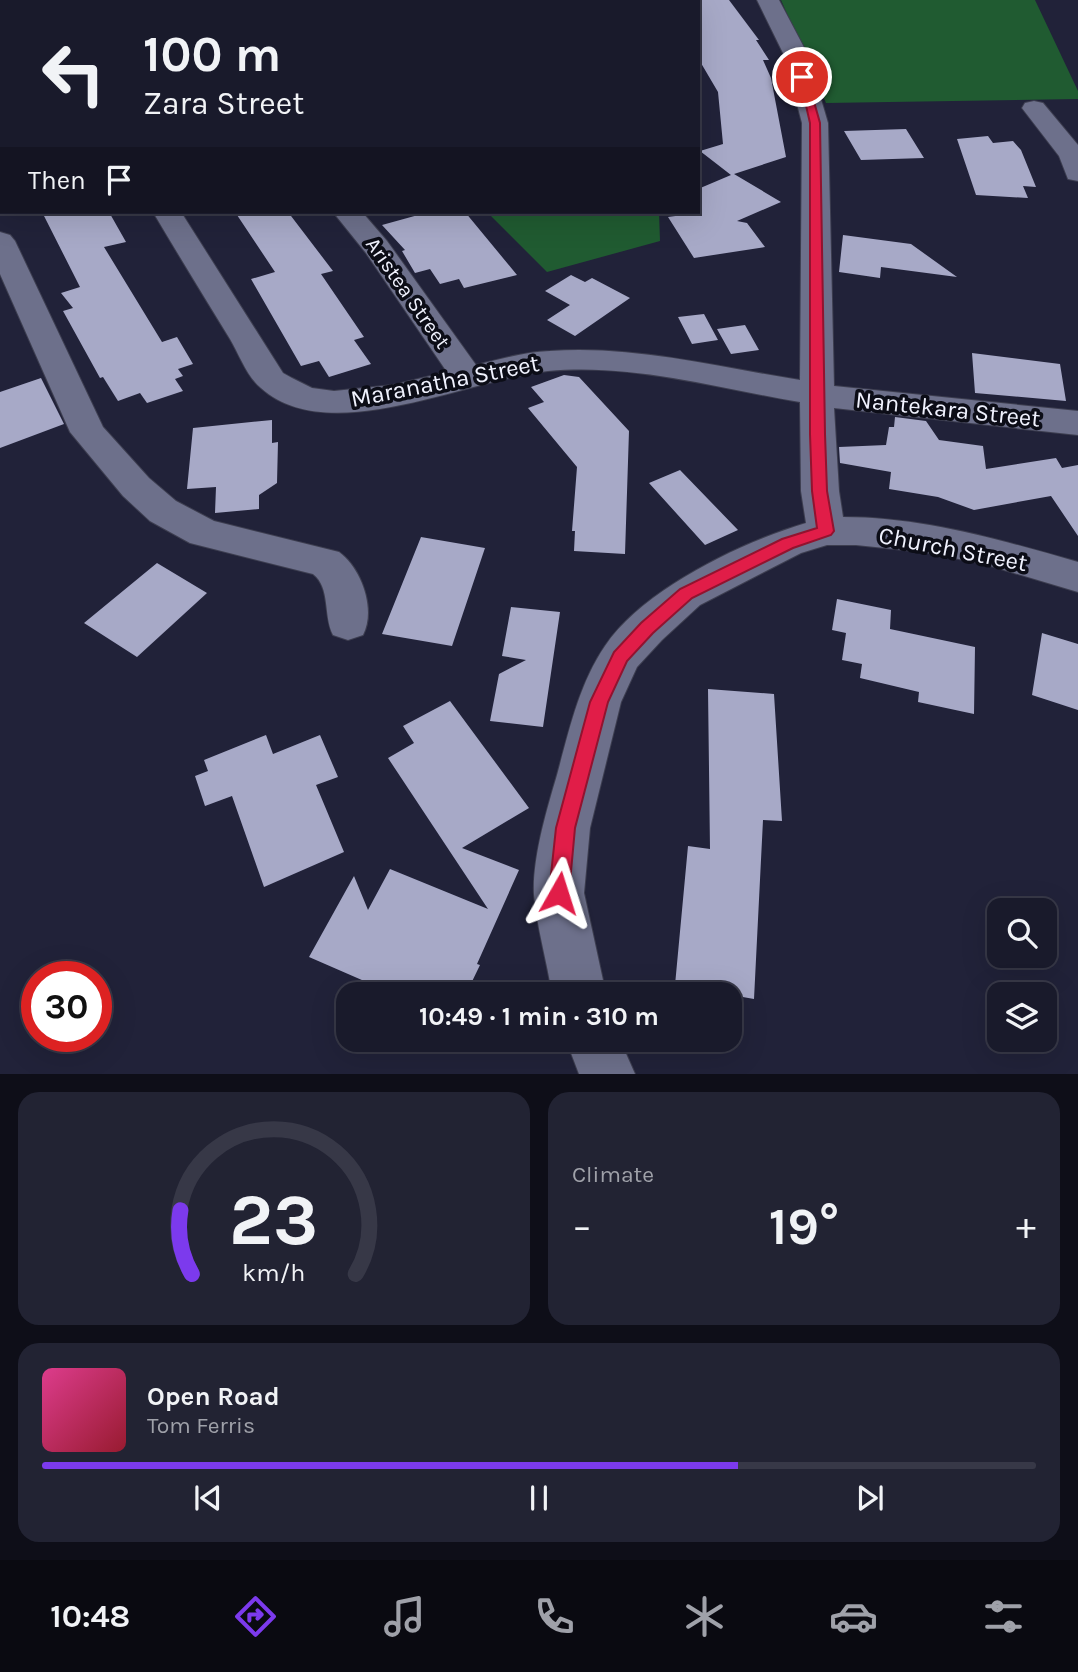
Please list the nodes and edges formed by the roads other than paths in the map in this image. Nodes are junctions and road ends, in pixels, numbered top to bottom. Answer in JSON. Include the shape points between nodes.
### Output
{"nodes":[{"id":1,"x":768,"y":0,"type":"edge"},
{"id":2,"x":1034,"y":108,"type":"dead end"},
{"id":3,"x":1078,"y":173,"type":"edge"},
{"id":4,"x":168,"y":214,"type":"edge"},
{"id":5,"x":349,"y":214,"type":"edge"},
{"id":6,"x":0,"y":241,"type":"edge"},
{"id":7,"x":467,"y":376,"type":"junction"},
{"id":8,"x":818,"y":395,"type":"junction"},
{"id":9,"x":1078,"y":423,"type":"edge"},
{"id":10,"x":826,"y":531,"type":"junction"},
{"id":11,"x":1078,"y":577,"type":"edge"},
{"id":12,"x":348,"y":624,"type":"dead end"},
{"id":13,"x":577,"y":982,"type":"edge"},
{"id":14,"x":598,"y":1052,"type":"edge"},
{"id":15,"x":607,"y":1073,"type":"edge"}],
"edges":[{"from":1,"to":8,"type":"street","via":[[796,55],[815,123]]},
{"from":2,"to":3,"type":"street","via":[[1072,155]]},
{"from":4,"to":7,"type":"street","name":"Maranatha Street","via":[[260,364],[271,380],[287,391],[311,400],[342,401],[377,398]]},
{"from":5,"to":7,"type":"street","name":"Aristea Street"},
{"from":6,"to":12,"type":"street","via":[[88,432],[136,487],[163,511],[204,533],[325,562],[343,584]]},
{"from":7,"to":8,"type":"street","name":"Maranatha Street","via":[[527,363],[597,360]]},
{"from":8,"to":9,"type":"street","name":"Nantekara Street"},
{"from":8,"to":10,"type":"street","via":[[820,491]]},
{"from":10,"to":11,"type":"street","name":"Church Street","via":[[923,538]]},
{"from":10,"to":13,"type":"street","name":"Church Street","via":[[787,543],[686,594],[620,657],[599,702],[566,828],[559,893]]},
{"from":14,"to":15,"type":"street"}]}
